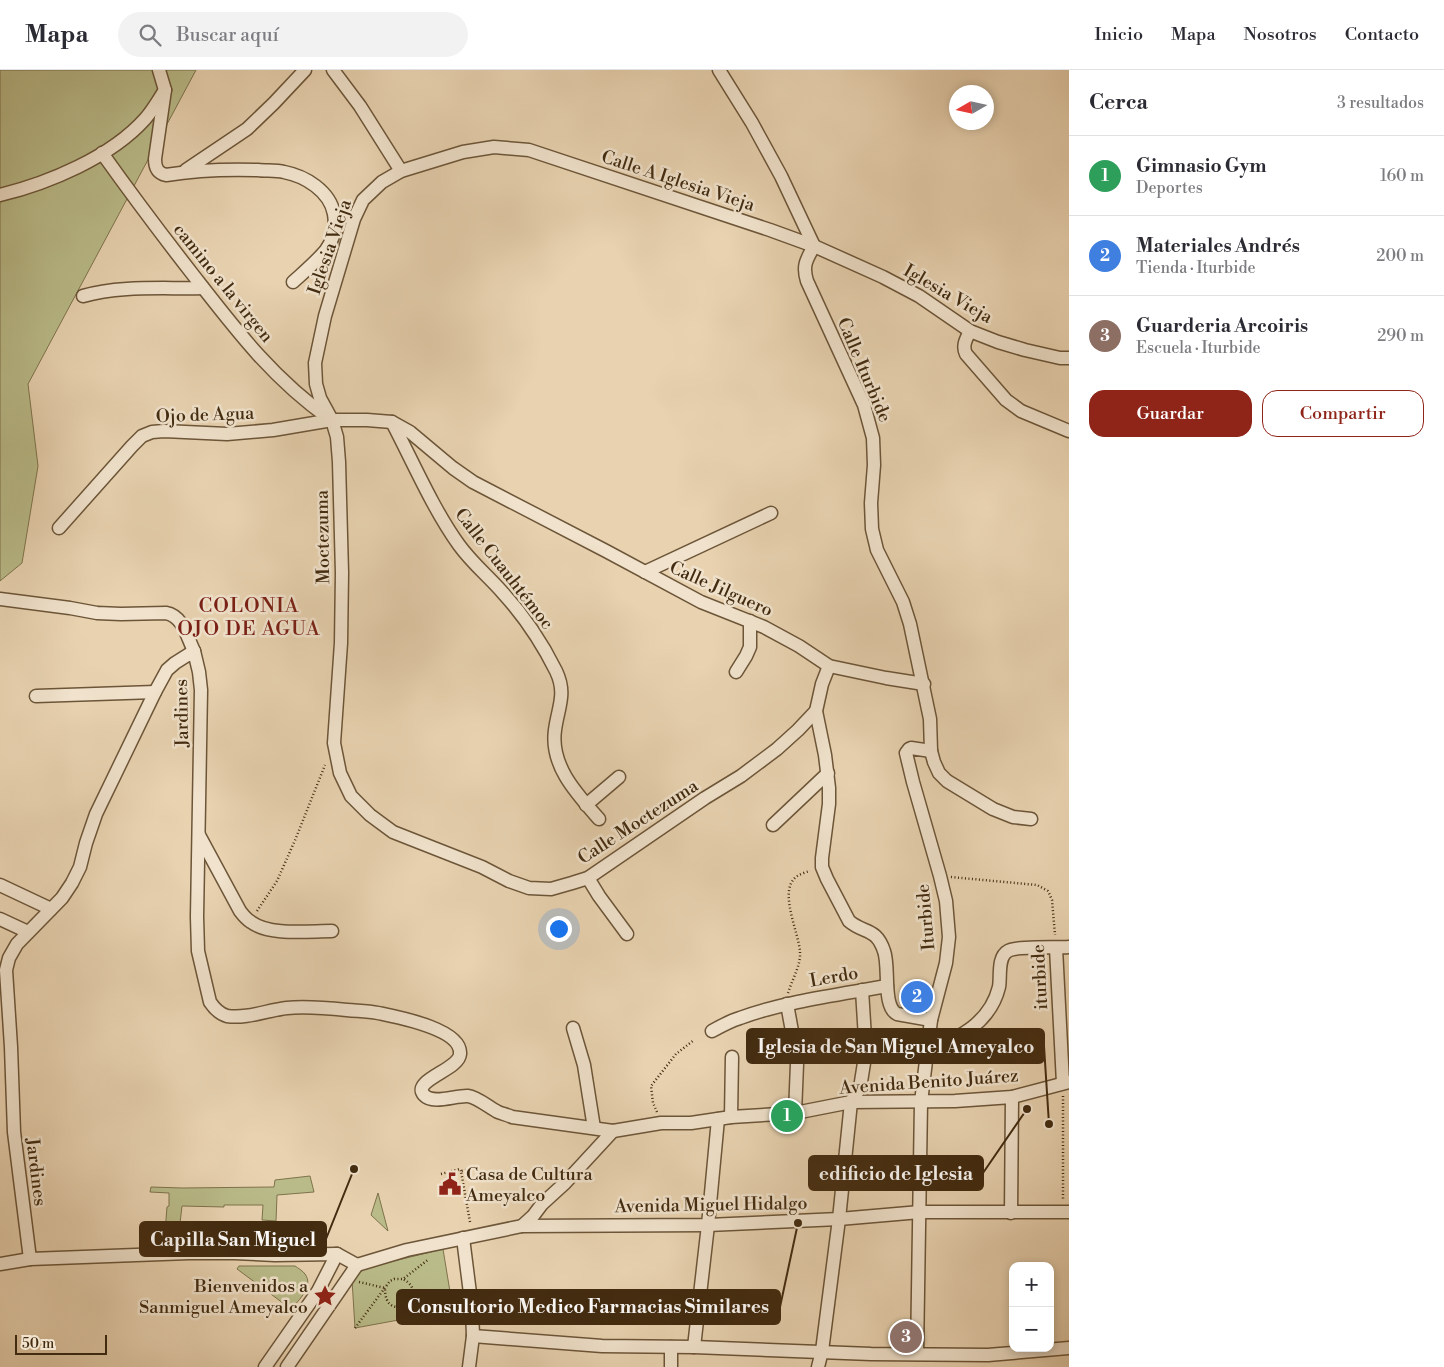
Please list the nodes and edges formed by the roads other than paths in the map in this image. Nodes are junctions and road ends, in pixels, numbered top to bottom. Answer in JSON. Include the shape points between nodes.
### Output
{"nodes":[{"id":1,"x":159,"y":70,"type":"edge"},
{"id":2,"x":305,"y":70,"type":"edge"},
{"id":3,"x":333,"y":70,"type":"edge"},
{"id":4,"x":719,"y":70,"type":"edge"},
{"id":5,"x":165,"y":90,"type":"junction"},
{"id":6,"x":529,"y":150,"type":"joint"},
{"id":7,"x":102,"y":153,"type":"junction"},
{"id":8,"x":184,"y":172,"type":"junction"},
{"id":9,"x":400,"y":172,"type":"junction"},
{"id":10,"x":0,"y":195,"type":"edge"},
{"id":11,"x":814,"y":246,"type":"junction"},
{"id":12,"x":293,"y":282,"type":"dead end"},
{"id":13,"x":203,"y":288,"type":"junction"},
{"id":14,"x":83,"y":296,"type":"dead end"},
{"id":15,"x":970,"y":331,"type":"junction"},
{"id":16,"x":1069,"y":358,"type":"edge"},
{"id":17,"x":332,"y":420,"type":"junction"},
{"id":18,"x":392,"y":422,"type":"junction"},
{"id":19,"x":1069,"y":431,"type":"edge"},
{"id":20,"x":771,"y":513,"type":"dead end"},
{"id":21,"x":59,"y":528,"type":"dead end"},
{"id":22,"x":646,"y":572,"type":"junction"},
{"id":23,"x":0,"y":599,"type":"edge"},
{"id":24,"x":750,"y":622,"type":"junction"},
{"id":25,"x":194,"y":651,"type":"junction"},
{"id":26,"x":828,"y":666,"type":"junction"},
{"id":27,"x":736,"y":672,"type":"dead end"},
{"id":28,"x":924,"y":684,"type":"junction"},
{"id":29,"x":154,"y":692,"type":"junction"},
{"id":30,"x":36,"y":696,"type":"dead end"},
{"id":31,"x":816,"y":711,"type":"junction"},
{"id":32,"x":931,"y":751,"type":"junction"},
{"id":33,"x":340,"y":773,"type":"joint"},
{"id":34,"x":828,"y":773,"type":"junction"},
{"id":35,"x":619,"y":777,"type":"dead end"},
{"id":36,"x":586,"y":805,"type":"junction"},
{"id":37,"x":598,"y":819,"type":"dead end"},
{"id":38,"x":1031,"y":819,"type":"dead end"},
{"id":39,"x":773,"y":825,"type":"dead end"},
{"id":40,"x":198,"y":833,"type":"junction"},
{"id":41,"x":588,"y":878,"type":"junction"},
{"id":42,"x":0,"y":885,"type":"edge"},
{"id":43,"x":51,"y":909,"type":"junction"},
{"id":44,"x":0,"y":919,"type":"edge"},
{"id":45,"x":332,"y":931,"type":"dead end"},
{"id":46,"x":28,"y":932,"type":"junction"},
{"id":47,"x":627,"y":934,"type":"dead end"},
{"id":48,"x":1069,"y":946,"type":"edge"},
{"id":49,"x":1056,"y":948,"type":"junction"},
{"id":50,"x":887,"y":986,"type":"junction"},
{"id":51,"x":862,"y":990,"type":"junction"},
{"id":52,"x":787,"y":1004,"type":"junction"},
{"id":53,"x":931,"y":1020,"type":"junction"},
{"id":54,"x":573,"y":1028,"type":"dead end"},
{"id":55,"x":712,"y":1031,"type":"dead end"},
{"id":56,"x":6,"y":1046,"type":"edge"},
{"id":57,"x":927,"y":1052,"type":"junction"},
{"id":58,"x":732,"y":1057,"type":"dead end"},
{"id":59,"x":1066,"y":1082,"type":"edge"},
{"id":60,"x":469,"y":1096,"type":"joint"},
{"id":61,"x":1012,"y":1096,"type":"junction"},
{"id":62,"x":851,"y":1102,"type":"junction"},
{"id":63,"x":921,"y":1102,"type":"junction"},
{"id":64,"x":795,"y":1113,"type":"junction"},
{"id":65,"x":731,"y":1117,"type":"junction"},
{"id":66,"x":718,"y":1119,"type":"junction"},
{"id":67,"x":594,"y":1128,"type":"junction"},
{"id":68,"x":613,"y":1130,"type":"junction"},
{"id":69,"x":920,"y":1212,"type":"junction"},
{"id":70,"x":1066,"y":1212,"type":"edge"},
{"id":71,"x":1011,"y":1213,"type":"junction"},
{"id":72,"x":839,"y":1219,"type":"junction"},
{"id":73,"x":708,"y":1225,"type":"junction"},
{"id":74,"x":522,"y":1226,"type":"junction"},
{"id":75,"x":463,"y":1238,"type":"junction"},
{"id":76,"x":337,"y":1254,"type":"junction"},
{"id":77,"x":30,"y":1259,"type":"junction"},
{"id":78,"x":0,"y":1264,"type":"edge"},
{"id":79,"x":357,"y":1265,"type":"junction"},
{"id":80,"x":473,"y":1336,"type":"junction"},
{"id":81,"x":671,"y":1347,"type":"junction"},
{"id":82,"x":694,"y":1347,"type":"junction"},
{"id":83,"x":1069,"y":1348,"type":"edge"},
{"id":84,"x":822,"y":1351,"type":"junction"},
{"id":85,"x":917,"y":1354,"type":"junction"},
{"id":86,"x":265,"y":1367,"type":"edge"},
{"id":87,"x":287,"y":1367,"type":"edge"},
{"id":88,"x":469,"y":1367,"type":"edge"},
{"id":89,"x":671,"y":1367,"type":"edge"},
{"id":90,"x":818,"y":1367,"type":"edge"}],
"edges":[{"from":1,"to":5,"type":"street"},
{"from":2,"to":8,"type":"street","via":[[247,129]]},
{"from":3,"to":9,"type":"street","via":[[360,106]]},
{"from":4,"to":11,"type":"street","via":[[781,176]]},
{"from":5,"to":7,"type":"street","via":[[146,118]]},
{"from":5,"to":8,"type":"street","via":[[155,165],[161,174]]},
{"from":6,"to":9,"type":"street","name":"Iglesia Vieja","via":[[494,147],[463,152]]},
{"from":6,"to":11,"type":"street","name":"Calle A Iglesia Vieja"},
{"from":7,"to":10,"type":"street","via":[[30,187]]},
{"from":7,"to":13,"type":"street","name":"camino a la virgen"},
{"from":8,"to":12,"type":"street","via":[[242,169],[284,172],[302,178],[324,192],[333,207],[334,234],[326,250]]},
{"from":9,"to":17,"type":"street","name":"Iglesia Vieja","via":[[382,182],[363,200],[354,219],[325,316],[315,363],[316,384]]},
{"from":11,"to":15,"type":"street","name":"Iglesia Vieja","via":[[919,296]]},
{"from":11,"to":28,"type":"street","name":"Calle Iturbide","via":[[804,272],[864,405],[873,438],[872,529],[877,550],[905,609]]},
{"from":13,"to":14,"type":"street","via":[[114,290]]},
{"from":13,"to":17,"type":"street","name":"camino a la virgen","via":[[240,336],[278,376]]},
{"from":15,"to":16,"type":"street","name":"Iglesia Vieja","via":[[1025,350]]},
{"from":15,"to":19,"type":"street","via":[[964,343],[966,354],[1006,400],[1021,411]]},
{"from":17,"to":18,"type":"street","name":"Calle Jilguero"},
{"from":17,"to":21,"type":"street","name":"Ojo de Agua","via":[[227,434],[152,432],[132,446]]},
{"from":17,"to":33,"type":"street","name":"Moctezuma","via":[[339,462],[342,573],[334,743]]},
{"from":18,"to":22,"type":"street","name":"Calle Jilguero","via":[[410,432],[473,482]]},
{"from":18,"to":36,"type":"street","name":"Calle Cuauhtémoc","via":[[459,545],[504,593],[535,633],[556,672],[562,695],[554,748],[566,778]]},
{"from":20,"to":22,"type":"street"},
{"from":22,"to":24,"type":"street","name":"Calle Jilguero","via":[[700,602]]},
{"from":23,"to":25,"type":"street","via":[[97,613],[173,614],[181,623]]},
{"from":24,"to":26,"type":"street","name":"Calle Jilguero","via":[[800,646]]},
{"from":24,"to":27,"type":"street","via":[[750,647]]},
{"from":25,"to":29,"type":"street","name":"Jardines","via":[[167,670]]},
{"from":25,"to":40,"type":"street","name":"Jardines","via":[[201,690]]},
{"from":26,"to":28,"type":"street"},
{"from":26,"to":31,"type":"street"},
{"from":28,"to":32,"type":"street"},
{"from":29,"to":30,"type":"street"},
{"from":29,"to":43,"type":"street","name":"Jardines","via":[[96,814],[72,883]]},
{"from":31,"to":34,"type":"street"},
{"from":31,"to":41,"type":"street","name":"Calle Moctezuma","via":[[798,730],[741,776]]},
{"from":32,"to":38,"type":"street","via":[[939,773],[947,780],[993,809],[1013,817]]},
{"from":32,"to":53,"type":"street","name":"Iturbide","via":[[911,748],[906,753],[946,901],[949,937],[946,963]]},
{"from":33,"to":41,"type":"street","name":"Calle Moctezuma","via":[[351,796],[393,832],[529,888],[550,889]]},
{"from":34,"to":39,"type":"street"},
{"from":34,"to":50,"type":"street","via":[[830,804],[822,867],[846,916],[854,925],[876,936],[884,949]]},
{"from":35,"to":36,"type":"street"},
{"from":36,"to":37,"type":"street","name":"Calle Cuauhtémoc"},
{"from":40,"to":45,"type":"street","via":[[240,911],[249,921],[270,930]]},
{"from":40,"to":60,"type":"street","name":"Jardines","via":[[198,951],[210,1002],[215,1009],[224,1015],[234,1016],[310,1007],[377,1013],[429,1026],[451,1037],[458,1044],[460,1053],[459,1060],[428,1080],[422,1092],[433,1100]]},
{"from":41,"to":47,"type":"street"},
{"from":42,"to":43,"type":"street"},
{"from":43,"to":46,"type":"street","name":"Jardines"},
{"from":44,"to":46,"type":"street"},
{"from":46,"to":56,"type":"street","name":"Jardines","via":[[17,944],[6,970]]},
{"from":48,"to":49,"type":"street"},
{"from":49,"to":57,"type":"street","via":[[1008,950],[1002,961],[999,988],[984,1017],[956,1040]]},
{"from":49,"to":59,"type":"street","name":"iturbide"},
{"from":50,"to":51,"type":"street","name":"Lerdo"},
{"from":50,"to":53,"type":"street","via":[[893,1012]]},
{"from":51,"to":52,"type":"street","name":"Lerdo"},
{"from":51,"to":62,"type":"street","via":[[864,1063],[860,1088]]},
{"from":52,"to":55,"type":"street","name":"Lerdo","via":[[738,1018]]},
{"from":52,"to":64,"type":"street","via":[[797,1064]]},
{"from":53,"to":57,"type":"street","name":"Iturbide"},
{"from":54,"to":67,"type":"street","via":[[584,1065]]},
{"from":56,"to":77,"type":"street","name":"Jardines"},
{"from":57,"to":63,"type":"street","name":"Iturbide"},
{"from":58,"to":65,"type":"street"},
{"from":59,"to":61,"type":"street","name":"Avenida Benito Juárez"},
{"from":60,"to":67,"type":"street","name":"Avenida Benito Juárez","via":[[512,1117]]},
{"from":61,"to":63,"type":"street","name":"Avenida Benito Juárez"},
{"from":61,"to":71,"type":"street"},
{"from":62,"to":63,"type":"street","name":"Avenida Benito Juárez"},
{"from":62,"to":64,"type":"street","name":"Avenida Benito Juárez"},
{"from":62,"to":72,"type":"street"},
{"from":63,"to":69,"type":"street","name":"Iturbide"},
{"from":64,"to":65,"type":"street","name":"Avenida Benito Juárez"},
{"from":65,"to":66,"type":"street","name":"Avenida Benito Juárez"},
{"from":66,"to":68,"type":"street","name":"Avenida Benito Juárez"},
{"from":66,"to":73,"type":"street"},
{"from":67,"to":68,"type":"street","name":"Avenida Benito Juárez"},
{"from":68,"to":74,"type":"street"},
{"from":69,"to":71,"type":"street","name":"Avenida Miguel Hidalgo"},
{"from":69,"to":72,"type":"street","name":"Avenida Miguel Hidalgo"},
{"from":69,"to":85,"type":"street","name":"Iturbide"},
{"from":70,"to":71,"type":"street","name":"Avenida Miguel Hidalgo"},
{"from":72,"to":73,"type":"street","name":"Avenida Miguel Hidalgo"},
{"from":72,"to":84,"type":"street"},
{"from":73,"to":74,"type":"street","name":"Avenida Miguel Hidalgo"},
{"from":73,"to":82,"type":"street"},
{"from":74,"to":75,"type":"street","name":"Avenida Miguel Hidalgo"},
{"from":75,"to":79,"type":"street","name":"Avenida Miguel Hidalgo"},
{"from":75,"to":80,"type":"street"},
{"from":76,"to":77,"type":"street","via":[[189,1253]]},
{"from":76,"to":79,"type":"street"},
{"from":76,"to":86,"type":"street","via":[[318,1290]]},
{"from":77,"to":78,"type":"street"},
{"from":79,"to":87,"type":"street"},
{"from":80,"to":81,"type":"street","via":[[602,1346]]},
{"from":80,"to":88,"type":"street"},
{"from":81,"to":82,"type":"street"},
{"from":81,"to":89,"type":"street"},
{"from":82,"to":84,"type":"street"},
{"from":83,"to":85,"type":"street","via":[[988,1355]]},
{"from":84,"to":85,"type":"street"},
{"from":84,"to":90,"type":"street"}]}
